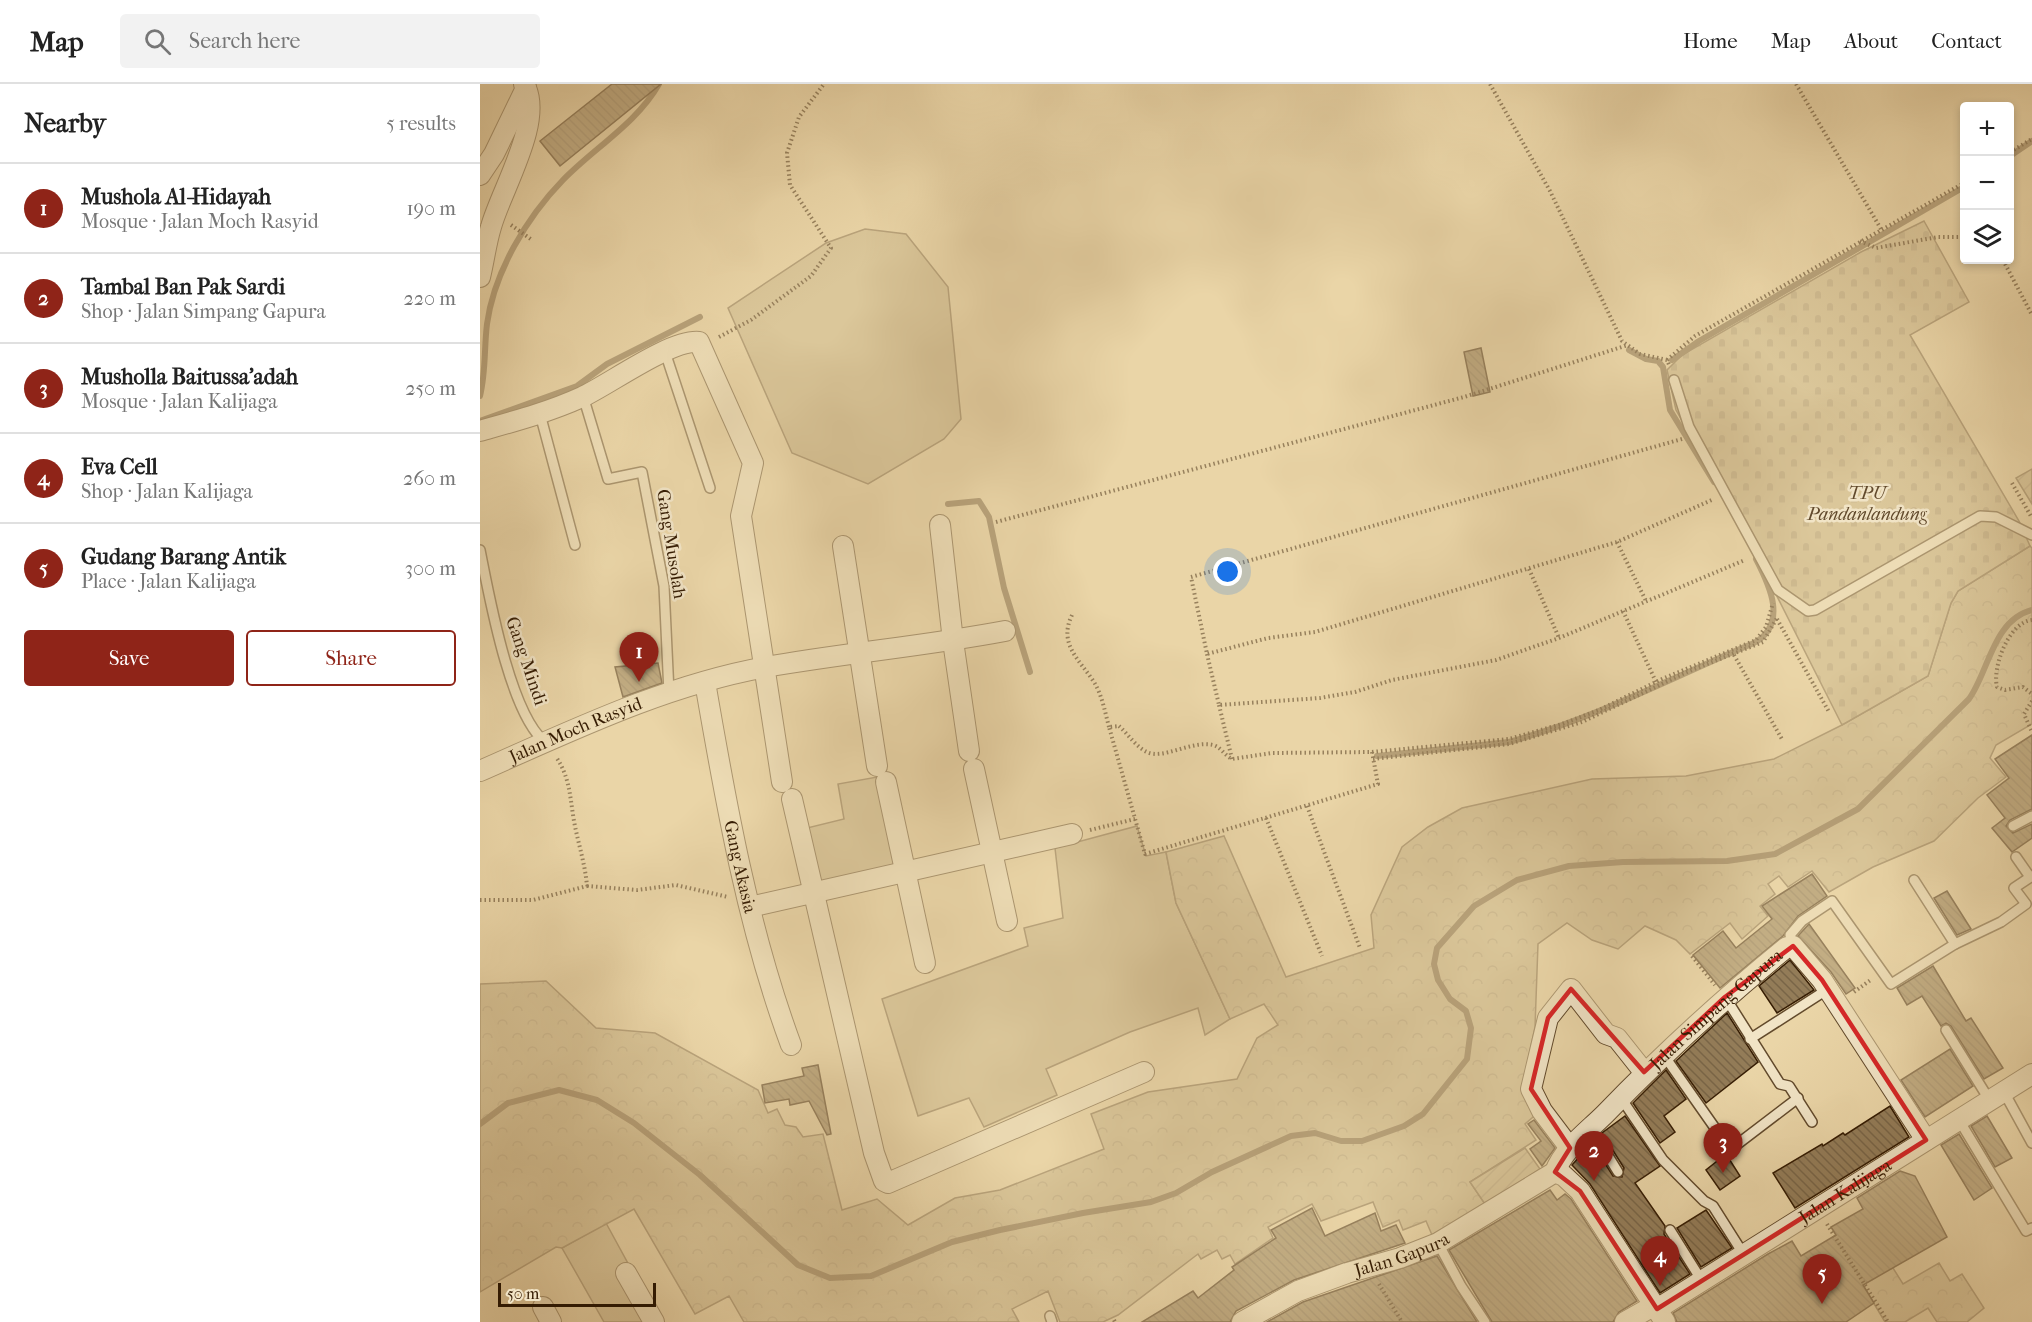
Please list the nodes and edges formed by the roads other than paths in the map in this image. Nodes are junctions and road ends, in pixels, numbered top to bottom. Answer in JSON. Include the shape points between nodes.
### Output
{"nodes":[{"id":1,"x":525,"y":86,"type":"edge"},
{"id":2,"x":480,"y":175,"type":"edge"},
{"id":3,"x":485,"y":227,"type":"edge"},
{"id":4,"x":480,"y":277,"type":"edge"},
{"id":5,"x":665,"y":352,"type":"junction"},
{"id":6,"x":1674,"y":380,"type":"road end"},
{"id":7,"x":583,"y":396,"type":"junction"},
{"id":8,"x":540,"y":414,"type":"junction"},
{"id":9,"x":480,"y":430,"type":"edge"},
{"id":10,"x":710,"y":488,"type":"dead end"},
{"id":11,"x":940,"y":525,"type":"dead end"},
{"id":12,"x":2032,"y":535,"type":"edge"},
{"id":13,"x":574,"y":545,"type":"dead end"},
{"id":14,"x":843,"y":546,"type":"dead end"},
{"id":15,"x":480,"y":550,"type":"edge"},
{"id":16,"x":1005,"y":631,"type":"dead end"},
{"id":17,"x":952,"y":641,"type":"junction"},
{"id":18,"x":858,"y":655,"type":"junction"},
{"id":19,"x":765,"y":667,"type":"junction"},
{"id":20,"x":705,"y":682,"type":"junction"},
{"id":21,"x":669,"y":693,"type":"junction"},
{"id":22,"x":545,"y":742,"type":"junction"},
{"id":23,"x":480,"y":771,"type":"edge"},
{"id":24,"x":782,"y":782,"type":"dead end"},
{"id":25,"x":792,"y":800,"type":"dead end"},
{"id":26,"x":2032,"y":816,"type":"edge"},
{"id":27,"x":2013,"y":826,"type":"dead end"},
{"id":28,"x":1072,"y":834,"type":"road end"},
{"id":29,"x":993,"y":854,"type":"junction"},
{"id":30,"x":2016,"y":857,"type":"dead end"},
{"id":31,"x":906,"y":873,"type":"junction"},
{"id":32,"x":2031,"y":876,"type":"edge"},
{"id":33,"x":1914,"y":880,"type":"dead end"},
{"id":34,"x":815,"y":893,"type":"junction"},
{"id":35,"x":750,"y":907,"type":"junction"},
{"id":36,"x":1007,"y":921,"type":"dead end"},
{"id":37,"x":1955,"y":944,"type":"junction"},
{"id":38,"x":1793,"y":946,"type":"junction"},
{"id":39,"x":925,"y":963,"type":"dead end"},
{"id":40,"x":1833,"y":996,"type":"junction"},
{"id":41,"x":1725,"y":997,"type":"junction"},
{"id":42,"x":1946,"y":1030,"type":"dead end"},
{"id":43,"x":1750,"y":1039,"type":"junction"},
{"id":44,"x":791,"y":1045,"type":"dead end"},
{"id":45,"x":1663,"y":1054,"type":"junction"},
{"id":46,"x":1144,"y":1072,"type":"dead end"},
{"id":47,"x":1644,"y":1072,"type":"junction"},
{"id":48,"x":2032,"y":1074,"type":"edge"},
{"id":49,"x":1997,"y":1096,"type":"junction"},
{"id":50,"x":1621,"y":1098,"type":"junction"},
{"id":51,"x":1798,"y":1098,"type":"junction"},
{"id":52,"x":1959,"y":1120,"type":"junction"},
{"id":53,"x":1812,"y":1122,"type":"dead end"},
{"id":54,"x":1591,"y":1128,"type":"junction"},
{"id":55,"x":1926,"y":1140,"type":"junction"},
{"id":56,"x":2032,"y":1143,"type":"edge"},
{"id":57,"x":1570,"y":1148,"type":"junction"},
{"id":58,"x":1618,"y":1172,"type":"dead end"},
{"id":59,"x":1556,"y":1173,"type":"junction"},
{"id":60,"x":2032,"y":1228,"type":"edge"},
{"id":61,"x":1670,"y":1230,"type":"dead end"},
{"id":62,"x":1438,"y":1243,"type":"junction"},
{"id":63,"x":1744,"y":1255,"type":"junction"},
{"id":64,"x":626,"y":1273,"type":"dead end"},
{"id":65,"x":1702,"y":1281,"type":"junction"},
{"id":66,"x":1659,"y":1312,"type":"edge"},
{"id":67,"x":1248,"y":1321,"type":"edge"},
{"id":68,"x":654,"y":1322,"type":"edge"},
{"id":69,"x":1485,"y":1322,"type":"edge"},
{"id":70,"x":1625,"y":1322,"type":"edge"}],
"edges":[{"from":1,"to":2,"type":"street","via":[[494,154]]},
{"from":1,"to":3,"type":"street","via":[[529,111],[523,141]]},
{"from":3,"to":4,"type":"street"},
{"from":5,"to":7,"type":"street"},
{"from":5,"to":10,"type":"lane"},
{"from":5,"to":19,"type":"street","via":[[691,341],[699,342],[753,463],[741,516]]},
{"from":6,"to":12,"type":"lane","via":[[1689,427],[1778,590],[1808,611],[1980,516],[1996,517]]},
{"from":7,"to":8,"type":"street"},
{"from":7,"to":21,"type":"lane","name":"Gang Musolah","via":[[608,479],[642,472],[664,586]]},
{"from":8,"to":9,"type":"street"},
{"from":8,"to":13,"type":"lane"},
{"from":11,"to":17,"type":"street"},
{"from":14,"to":18,"type":"street"},
{"from":15,"to":22,"type":"lane","name":"Gang Mindi","via":[[496,637],[533,729]]},
{"from":16,"to":17,"type":"street","name":"Jalan Moch Rasyid"},
{"from":17,"to":18,"type":"street","name":"Jalan Moch Rasyid"},
{"from":17,"to":29,"type":"street"},
{"from":18,"to":19,"type":"street","name":"Jalan Moch Rasyid"},
{"from":18,"to":31,"type":"street","via":[[881,774]]},
{"from":19,"to":20,"type":"street","name":"Jalan Moch Rasyid"},
{"from":19,"to":24,"type":"street"},
{"from":20,"to":21,"type":"street","name":"Jalan Moch Rasyid"},
{"from":20,"to":35,"type":"street","name":"Gang Akasia"},
{"from":21,"to":22,"type":"street","name":"Jalan Moch Rasyid"},
{"from":22,"to":23,"type":"street","name":"Jalan Moch Rasyid"},
{"from":25,"to":34,"type":"street"},
{"from":26,"to":27,"type":"lane"},
{"from":28,"to":29,"type":"street"},
{"from":29,"to":31,"type":"street"},
{"from":29,"to":36,"type":"street"},
{"from":30,"to":32,"type":"lane"},
{"from":31,"to":34,"type":"street"},
{"from":31,"to":39,"type":"street"},
{"from":32,"to":37,"type":"lane","via":[[2014,888],[2026,904],[2001,922]]},
{"from":33,"to":37,"type":"lane"},
{"from":34,"to":35,"type":"street"},
{"from":34,"to":46,"type":"street","via":[[873,1152],[884,1181],[888,1183]]},
{"from":35,"to":44,"type":"street","name":"Gang Akasia","via":[[771,990]]},
{"from":37,"to":38,"type":"lane","via":[[1892,984],[1832,902],[1802,921],[1790,935]]},
{"from":38,"to":40,"type":"street","name":"Jalan Simpang Gapura"},
{"from":38,"to":41,"type":"street","name":"Jalan Simpang Gapura"},
{"from":40,"to":43,"type":"lane"},
{"from":40,"to":55,"type":"street","name":"Jalan Simpang Gapura"},
{"from":41,"to":43,"type":"lane"},
{"from":41,"to":45,"type":"street","name":"Jalan Simpang Gapura"},
{"from":42,"to":49,"type":"lane"},
{"from":43,"to":51,"type":"lane","via":[[1780,1084],[1789,1086]]},
{"from":45,"to":47,"type":"street","name":"Jalan Simpang Gapura"},
{"from":45,"to":51,"type":"lane","via":[[1729,1148]]},
{"from":47,"to":50,"type":"street","name":"Jalan Simpang Gapura"},
{"from":47,"to":57,"type":"street","via":[[1617,1038],[1606,1034],[1571,989],[1545,1024],[1531,1089]]},
{"from":48,"to":49,"type":"street","name":"Jalan Kalijaga"},
{"from":49,"to":52,"type":"street","name":"Jalan Kalijaga"},
{"from":49,"to":56,"type":"lane"},
{"from":50,"to":54,"type":"street","name":"Jalan Simpang Gapura"},
{"from":50,"to":63,"type":"lane","via":[[1663,1160],[1713,1206]]},
{"from":51,"to":53,"type":"lane"},
{"from":52,"to":55,"type":"street","name":"Jalan Kalijaga"},
{"from":52,"to":60,"type":"lane","via":[[2026,1232]]},
{"from":54,"to":57,"type":"street","name":"Jalan Simpang Gapura"},
{"from":54,"to":58,"type":"lane"},
{"from":55,"to":63,"type":"street","name":"Jalan Kalijaga"},
{"from":57,"to":59,"type":"street","name":"Jalan Simpang Gapura"},
{"from":59,"to":62,"type":"street","name":"Jalan Gapura"},
{"from":59,"to":66,"type":"street","via":[[1580,1191]]},
{"from":61,"to":65,"type":"lane"},
{"from":62,"to":67,"type":"street","name":"Jalan Gapura","via":[[1298,1291]]},
{"from":62,"to":69,"type":"lane"},
{"from":63,"to":65,"type":"street","name":"Jalan Kalijaga"},
{"from":64,"to":68,"type":"street"},
{"from":65,"to":66,"type":"street","name":"Jalan Kalijaga"},
{"from":66,"to":70,"type":"street","name":"Jalan Kalijaga"}]}
